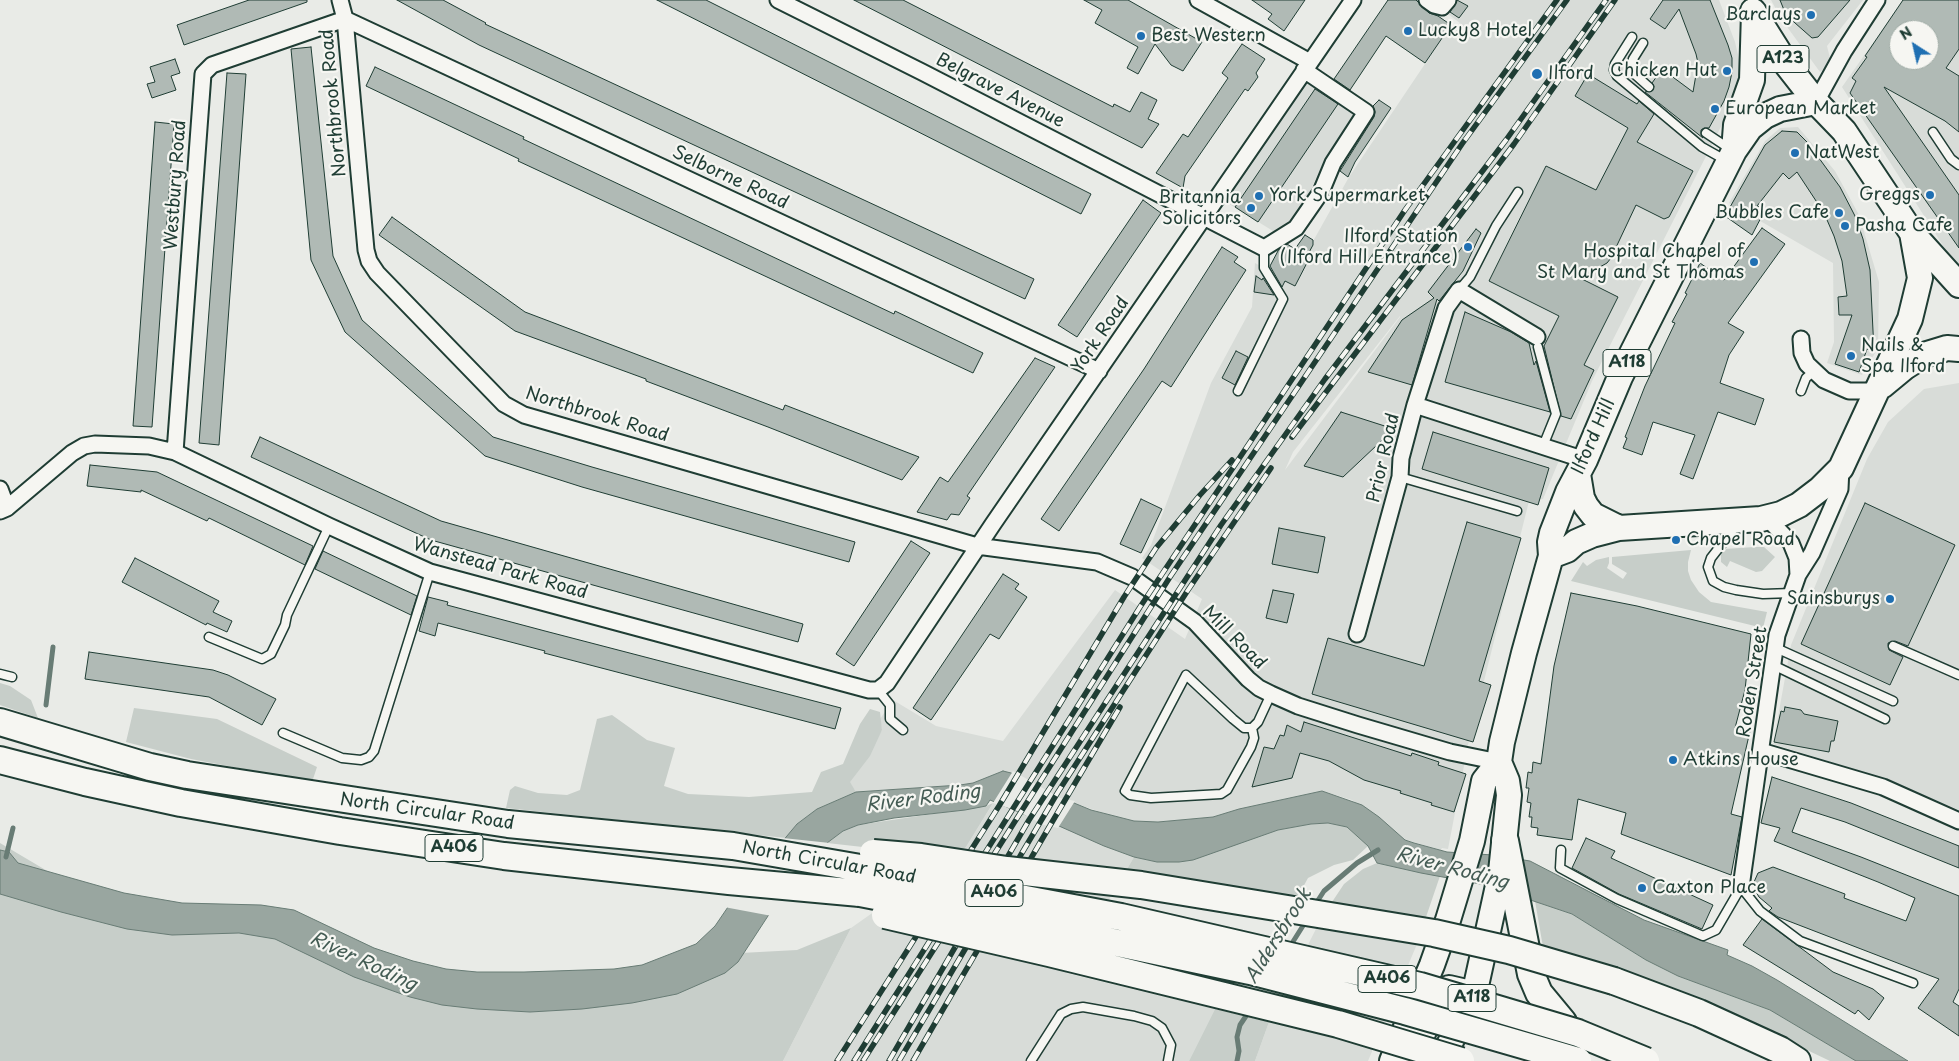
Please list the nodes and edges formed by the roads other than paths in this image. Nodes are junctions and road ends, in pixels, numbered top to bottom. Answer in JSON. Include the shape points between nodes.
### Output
{"nodes":[{"id":1,"x":340,"y":0,"type":"edge"},
{"id":2,"x":778,"y":0,"type":"edge"},
{"id":3,"x":1198,"y":0,"type":"edge"},
{"id":4,"x":1353,"y":0,"type":"edge"},
{"id":5,"x":1427,"y":0,"type":"edge"},
{"id":6,"x":1448,"y":0,"type":"edge"},
{"id":7,"x":1878,"y":0,"type":"edge"},
{"id":8,"x":1751,"y":6,"type":"edge"},
{"id":9,"x":345,"y":18,"type":"junction"},
{"id":10,"x":1632,"y":37,"type":"dead end"},
{"id":11,"x":1643,"y":43,"type":"dead end"},
{"id":12,"x":1307,"y":66,"type":"junction"},
{"id":13,"x":1649,"y":87,"type":"dead end"},
{"id":14,"x":1816,"y":102,"type":"junction"},
{"id":15,"x":1933,"y":132,"type":"dead end"},
{"id":16,"x":1706,"y":133,"type":"dead end"},
{"id":17,"x":1731,"y":156,"type":"junction"},
{"id":18,"x":1959,"y":165,"type":"edge"},
{"id":19,"x":1518,"y":192,"type":"dead end"},
{"id":20,"x":1204,"y":217,"type":"junction"},
{"id":21,"x":1912,"y":233,"type":"junction"},
{"id":22,"x":1264,"y":248,"type":"junction"},
{"id":23,"x":1959,"y":284,"type":"edge"},
{"id":24,"x":1459,"y":290,"type":"junction"},
{"id":25,"x":1801,"y":339,"type":"dead end"},
{"id":26,"x":1537,"y":342,"type":"joint"},
{"id":27,"x":1959,"y":348,"type":"edge"},
{"id":28,"x":1099,"y":371,"type":"junction"},
{"id":29,"x":1814,"y":371,"type":"junction"},
{"id":30,"x":1238,"y":391,"type":"dead end"},
{"id":31,"x":1801,"y":391,"type":"dead end"},
{"id":32,"x":1877,"y":392,"type":"junction"},
{"id":33,"x":1415,"y":405,"type":"junction"},
{"id":34,"x":1543,"y":446,"type":"junction"},
{"id":35,"x":175,"y":452,"type":"junction"},
{"id":36,"x":1582,"y":467,"type":"junction"},
{"id":37,"x":1841,"y":468,"type":"junction"},
{"id":38,"x":1400,"y":477,"type":"junction"},
{"id":39,"x":0,"y":489,"type":"edge"},
{"id":40,"x":4,"y":509,"type":"edge"},
{"id":41,"x":1517,"y":511,"type":"dead end"},
{"id":42,"x":1767,"y":518,"type":"junction"},
{"id":43,"x":1741,"y":520,"type":"junction"},
{"id":44,"x":328,"y":526,"type":"junction"},
{"id":45,"x":1619,"y":528,"type":"junction"},
{"id":46,"x":977,"y":546,"type":"junction"},
{"id":47,"x":1551,"y":556,"type":"junction"},
{"id":48,"x":430,"y":572,"type":"junction"},
{"id":49,"x":1798,"y":575,"type":"junction"},
{"id":50,"x":1792,"y":593,"type":"junction"},
{"id":51,"x":1357,"y":634,"type":"dead end"},
{"id":52,"x":209,"y":637,"type":"dead end"},
{"id":53,"x":1893,"y":646,"type":"dead end"},
{"id":54,"x":1776,"y":648,"type":"junction"},
{"id":55,"x":1773,"y":665,"type":"junction"},
{"id":56,"x":0,"y":674,"type":"edge"},
{"id":57,"x":1959,"y":675,"type":"edge"},
{"id":58,"x":12,"y":678,"type":"dead end"},
{"id":59,"x":878,"y":690,"type":"junction"},
{"id":60,"x":1271,"y":694,"type":"junction"},
{"id":61,"x":1893,"y":701,"type":"dead end"},
{"id":62,"x":1885,"y":719,"type":"dead end"},
{"id":63,"x":0,"y":722,"type":"edge"},
{"id":64,"x":1252,"y":728,"type":"junction"},
{"id":65,"x":903,"y":730,"type":"dead end"},
{"id":66,"x":283,"y":734,"type":"dead end"},
{"id":67,"x":1761,"y":751,"type":"junction"},
{"id":68,"x":0,"y":760,"type":"edge"},
{"id":69,"x":1499,"y":762,"type":"junction"},
{"id":70,"x":1959,"y":821,"type":"edge"},
{"id":71,"x":1505,"y":841,"type":"junction"},
{"id":72,"x":733,"y":846,"type":"junction"},
{"id":73,"x":1561,"y":850,"type":"dead end"},
{"id":74,"x":729,"y":881,"type":"junction"},
{"id":75,"x":1741,"y":887,"type":"junction"},
{"id":76,"x":1912,"y":983,"type":"dead end"},
{"id":77,"x":1474,"y":995,"type":"junction"},
{"id":78,"x":1563,"y":1022,"type":"junction"},
{"id":79,"x":1402,"y":1059,"type":"edge"},
{"id":80,"x":1031,"y":1061,"type":"edge"},
{"id":81,"x":1168,"y":1061,"type":"edge"},
{"id":82,"x":1441,"y":1061,"type":"edge"},
{"id":83,"x":1461,"y":1061,"type":"edge"},
{"id":84,"x":1578,"y":1061,"type":"edge"},
{"id":85,"x":1646,"y":1061,"type":"edge"},
{"id":86,"x":1661,"y":1061,"type":"edge"},
{"id":87,"x":1798,"y":1061,"type":"edge"}],
"edges":[{"from":1,"to":9,"type":"street","name":"Northbrook Road"},
{"from":2,"to":20,"type":"street","name":"Belgrave Avenue"},
{"from":3,"to":12,"type":"street"},
{"from":4,"to":12,"type":"street","name":"York Road"},
{"from":5,"to":6,"type":"street","via":[[1442,7]]},
{"from":7,"to":14,"type":"street"},
{"from":8,"to":14,"type":"main road","number":"A123","via":[[1787,65]]},
{"from":8,"to":17,"type":"main road","name":"Ilford Hill","number":"A118","via":[[1752,80],[1736,125]]},
{"from":9,"to":28,"type":"street","name":"Selborne Road"},
{"from":9,"to":35,"type":"street","name":"Westbury Road","via":[[212,65],[203,74]]},
{"from":9,"to":46,"type":"street","name":"Northbrook Road","via":[[369,261],[504,404],[524,415]]},
{"from":10,"to":17,"type":"lane","via":[[1615,64],[1617,76],[1702,147]]},
{"from":11,"to":13,"type":"lane","via":[[1633,59],[1632,71]]},
{"from":12,"to":20,"type":"street","name":"York Road"},
{"from":12,"to":22,"type":"street","via":[[1366,112],[1333,163],[1321,192],[1296,228]]},
{"from":14,"to":17,"type":"main road","number":"A118","via":[[1780,109],[1765,116],[1750,128]]},
{"from":14,"to":21,"type":"main road","via":[[1844,131]]},
{"from":15,"to":18,"type":"lane","via":[[1951,159]]},
{"from":16,"to":17,"type":"lane"},
{"from":17,"to":36,"type":"main road","name":"Ilford Hill","number":"A118","via":[[1620,377]]},
{"from":19,"to":24,"type":"lane","via":[[1470,277]]},
{"from":20,"to":22,"type":"street","name":"Belgrave Avenue"},
{"from":20,"to":28,"type":"street","name":"York Road"},
{"from":21,"to":23,"type":"main road"},
{"from":21,"to":32,"type":"main road","via":[[1920,278],[1910,319]]},
{"from":22,"to":30,"type":"lane","via":[[1264,268],[1283,299]]},
{"from":24,"to":26,"type":"street"},
{"from":24,"to":33,"type":"street","via":[[1446,308]]},
{"from":25,"to":29,"type":"street","via":[[1802,353]]},
{"from":26,"to":34,"type":"lane","via":[[1556,414]]},
{"from":27,"to":32,"type":"main road","via":[[1924,355],[1904,367]]},
{"from":28,"to":46,"type":"street","name":"York Road"},
{"from":29,"to":31,"type":"lane","via":[[1806,378]]},
{"from":29,"to":32,"type":"street","via":[[1824,380],[1849,391]]},
{"from":32,"to":37,"type":"main road"},
{"from":33,"to":34,"type":"street","name":"Prior Road"},
{"from":33,"to":38,"type":"street","name":"Prior Road","via":[[1401,458]]},
{"from":34,"to":36,"type":"street","name":"Prior Road"},
{"from":35,"to":40,"type":"street","name":"Wanstead Park Road","via":[[149,446],[84,446]]},
{"from":35,"to":44,"type":"street","name":"Wanstead Park Road"},
{"from":36,"to":45,"type":"main road","via":[[1582,498],[1586,506],[1593,515]]},
{"from":36,"to":47,"type":"main road","name":"Ilford Hill","number":"A118","via":[[1568,492],[1552,534]]},
{"from":37,"to":42,"type":"main road","via":[[1820,490],[1799,505]]},
{"from":37,"to":49,"type":"street","name":"Roden Street","via":[[1840,489],[1812,553]]},
{"from":38,"to":41,"type":"lane"},
{"from":38,"to":51,"type":"street","name":"Prior Road"},
{"from":39,"to":40,"type":"street"},
{"from":42,"to":43,"type":"main road"},
{"from":42,"to":49,"type":"street","name":"Roden Street","via":[[1791,543],[1797,558]]},
{"from":43,"to":45,"type":"main road"},
{"from":43,"to":50,"type":"lane","via":[[1712,558],[1708,567],[1712,581],[1736,590],[1763,594]]},
{"from":44,"to":48,"type":"street","name":"Wanstead Park Road"},
{"from":44,"to":52,"type":"lane","via":[[271,654],[262,659]]},
{"from":45,"to":47,"type":"main road","via":[[1592,535]]},
{"from":46,"to":59,"type":"street","name":"York Road","via":[[887,684]]},
{"from":46,"to":60,"type":"street","name":"Mill Road","via":[[1097,562],[1132,578],[1195,622],[1248,679]]},
{"from":47,"to":69,"type":"main road","name":"Ilford Hill","number":"A118","via":[[1504,730]]},
{"from":48,"to":59,"type":"street","name":"Wanstead Park Road"},
{"from":48,"to":66,"type":"lane","via":[[374,751],[369,757],[361,760],[342,758]]},
{"from":49,"to":50,"type":"street","name":"Roden Street"},
{"from":50,"to":54,"type":"street","name":"Roden Street","via":[[1777,635]]},
{"from":53,"to":57,"type":"lane"},
{"from":54,"to":55,"type":"street","name":"Roden Street"},
{"from":54,"to":61,"type":"lane"},
{"from":55,"to":62,"type":"lane"},
{"from":55,"to":67,"type":"street","name":"Roden Street"},
{"from":56,"to":58,"type":"lane"},
{"from":59,"to":65,"type":"lane","via":[[890,706],[890,719]]},
{"from":60,"to":64,"type":"lane"},
{"from":60,"to":69,"type":"street","name":"Mill Road","via":[[1298,706],[1376,730],[1450,752]]},
{"from":63,"to":72,"type":"highway","name":"North Circular Road","number":"A406","via":[[150,768],[187,775],[508,824]]},
{"from":64,"to":64,"type":"lane","via":[[1254,738],[1251,747],[1227,790],[1221,794],[1152,798],[1130,795],[1125,791],[1186,675],[1240,725]]},
{"from":67,"to":70,"type":"street","via":[[1883,787]]},
{"from":67,"to":75,"type":"street","name":"Roden Street"},
{"from":68,"to":74,"type":"highway","name":"North Circular Road","number":"A406","via":[[180,803],[340,831],[495,854]]},
{"from":69,"to":71,"type":"main road","name":"Ilford Hill","number":"A118","via":[[1509,795]]},
{"from":69,"to":79,"type":"main road","name":"Ilford Hill","number":"A118","via":[[1484,781],[1472,841]]},
{"from":71,"to":77,"type":"main road","name":"Ilford Hill","number":"A118"},
{"from":71,"to":78,"type":"highway","via":[[1528,963],[1539,993]]},
{"from":72,"to":85,"type":"highway","name":"North Circular Road","number":"A406","bridge":true,"via":[[1121,917],[1263,949],[1429,989],[1578,1033]]},
{"from":72,"to":87,"type":"highway","number":"A406","bridge":true,"via":[[921,857],[1224,898],[1434,933],[1509,950],[1614,982],[1699,1014]]},
{"from":73,"to":75,"type":"lane","via":[[1560,868],[1617,899],[1703,936],[1716,930]]},
{"from":74,"to":83,"type":"highway","number":"A406","bridge":true,"via":[[797,901],[887,916],[1338,1024]]},
{"from":74,"to":84,"type":"highway","name":"North Circular Road","number":"A406","bridge":true,"via":[[860,893],[1250,971]]},
{"from":75,"to":76,"type":"lane","via":[[1760,911],[1800,940]]},
{"from":77,"to":78,"type":"highway"},
{"from":77,"to":79,"type":"highway","number":"A118","via":[[1449,989],[1440,995]]},
{"from":77,"to":82,"type":"main road","name":"Ilford Hill","number":"A118"},
{"from":78,"to":86,"type":"highway"},
{"from":80,"to":81,"type":"lane","via":[[1062,1014],[1084,1007],[1152,1021],[1162,1028],[1171,1045]]}]}
